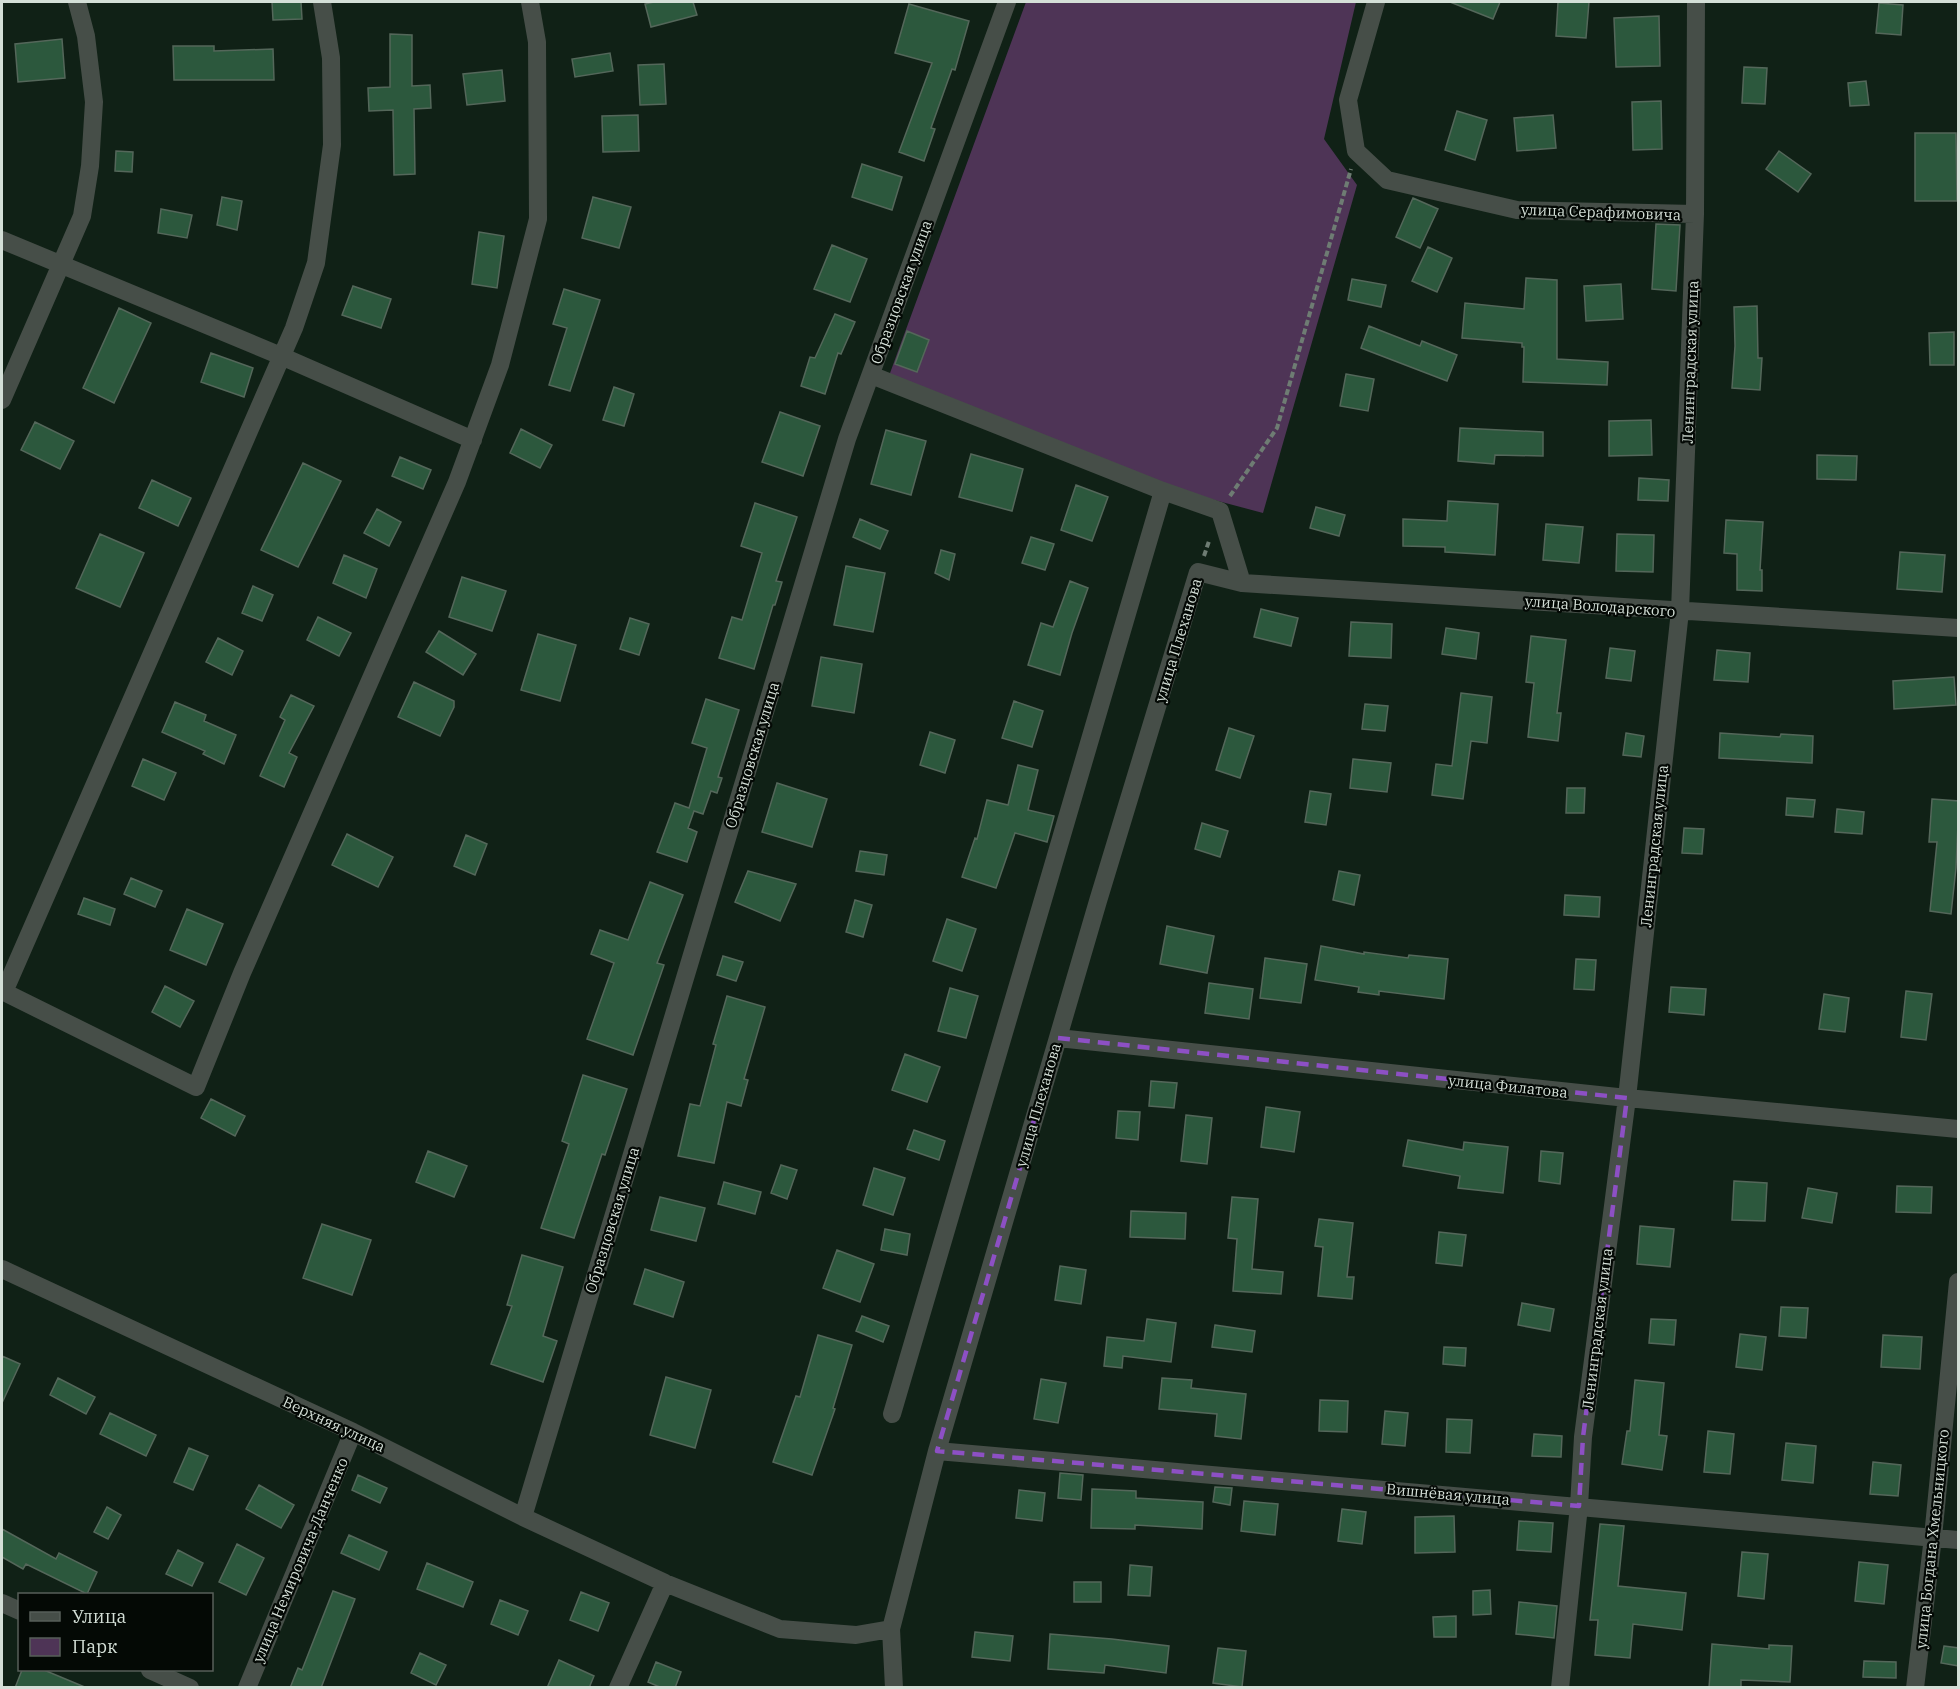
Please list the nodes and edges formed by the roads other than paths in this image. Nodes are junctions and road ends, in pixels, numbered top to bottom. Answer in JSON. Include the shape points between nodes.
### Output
{"nodes":[{"id":1,"x":77,"y":2,"type":"edge"},
{"id":2,"x":322,"y":2,"type":"edge"},
{"id":3,"x":530,"y":2,"type":"edge"},
{"id":4,"x":1007,"y":2,"type":"edge"},
{"id":5,"x":1376,"y":2,"type":"edge"},
{"id":6,"x":1696,"y":2,"type":"edge"},
{"id":7,"x":1695,"y":214,"type":"junction"},
{"id":8,"x":2,"y":240,"type":"edge"},
{"id":9,"x":62,"y":262,"type":"junction"},
{"id":10,"x":280,"y":356,"type":"junction"},
{"id":11,"x":871,"y":375,"type":"junction"},
{"id":12,"x":2,"y":399,"type":"edge"},
{"id":13,"x":473,"y":440,"type":"junction"},
{"id":14,"x":1163,"y":491,"type":"junction"},
{"id":15,"x":1242,"y":583,"type":"junction"},
{"id":16,"x":1680,"y":611,"type":"junction"},
{"id":17,"x":1959,"y":628,"type":"edge"},
{"id":18,"x":3,"y":991,"type":"edge"},
{"id":19,"x":1058,"y":1038,"type":"junction"},
{"id":20,"x":1627,"y":1098,"type":"junction"},
{"id":21,"x":1959,"y":1129,"type":"edge"},
{"id":22,"x":2,"y":1269,"type":"edge"},
{"id":23,"x":1959,"y":1282,"type":"edge"},
{"id":24,"x":892,"y":1414,"type":"dead end"},
{"id":25,"x":353,"y":1432,"type":"junction"},
{"id":26,"x":937,"y":1450,"type":"junction"},
{"id":27,"x":1579,"y":1506,"type":"junction"},
{"id":28,"x":523,"y":1516,"type":"junction"},
{"id":29,"x":1933,"y":1538,"type":"junction"},
{"id":30,"x":1959,"y":1540,"type":"edge"},
{"id":31,"x":665,"y":1583,"type":"junction"},
{"id":32,"x":2,"y":1603,"type":"edge"},
{"id":33,"x":18,"y":1610,"type":"edge"},
{"id":34,"x":891,"y":1629,"type":"junction"},
{"id":35,"x":152,"y":1671,"type":"edge"},
{"id":36,"x":190,"y":1688,"type":"edge"},
{"id":37,"x":247,"y":1688,"type":"edge"},
{"id":38,"x":618,"y":1688,"type":"edge"},
{"id":39,"x":894,"y":1688,"type":"edge"},
{"id":40,"x":1560,"y":1688,"type":"edge"},
{"id":41,"x":1915,"y":1688,"type":"edge"}],
"edges":[{"from":1,"to":9,"type":"street","via":[[86,36],[94,102],[82,216]]},
{"from":2,"to":10,"type":"street","via":[[331,58],[332,145],[316,263]]},
{"from":3,"to":13,"type":"street","via":[[537,42],[538,219],[500,365]]},
{"from":4,"to":11,"type":"street","name":"Образцовская улица"},
{"from":5,"to":7,"type":"street","name":"улица Серафимовича","via":[[1348,100],[1356,151],[1387,180],[1517,210]]},
{"from":6,"to":7,"type":"street","name":"Ленинградская улица"},
{"from":7,"to":16,"type":"street","name":"Ленинградская улица"},
{"from":8,"to":9,"type":"street"},
{"from":9,"to":10,"type":"street"},
{"from":9,"to":12,"type":"street"},
{"from":10,"to":13,"type":"street"},
{"from":10,"to":18,"type":"street"},
{"from":11,"to":14,"type":"street"},
{"from":11,"to":28,"type":"street","name":"Образцовская улица","via":[[847,439]]},
{"from":13,"to":18,"type":"street","via":[[196,1087]]},
{"from":14,"to":15,"type":"street","via":[[1220,511]]},
{"from":14,"to":24,"type":"street"},
{"from":15,"to":16,"type":"street","name":"улица Володарского"},
{"from":15,"to":19,"type":"street","name":"улица Плеханова","via":[[1198,572]]},
{"from":16,"to":17,"type":"street","name":"улица Володарского"},
{"from":16,"to":20,"type":"street","name":"Ленинградская улица"},
{"from":19,"to":20,"type":"street","name":"улица Филатова"},
{"from":19,"to":26,"type":"street","name":"улица Плеханова"},
{"from":20,"to":21,"type":"street","name":"улица Филатова"},
{"from":20,"to":27,"type":"street","name":"Ленинградская улица","via":[[1583,1437]]},
{"from":22,"to":25,"type":"street","name":"Верхняя улица"},
{"from":23,"to":29,"type":"street","name":"улица Богдана Хмельницкого"},
{"from":25,"to":28,"type":"street","name":"Верхняя улица"},
{"from":25,"to":37,"type":"street","name":"улица Немировича-Данченко"},
{"from":26,"to":27,"type":"street","name":"Вишнёвая улица"},
{"from":26,"to":34,"type":"street","name":"улица Плеханова"},
{"from":27,"to":29,"type":"street","name":"Вишнёвая улица"},
{"from":27,"to":40,"type":"street","name":"Ленинградская улица"},
{"from":28,"to":31,"type":"street","name":"Верхняя улица"},
{"from":29,"to":30,"type":"street","name":"Вишнёвая улица"},
{"from":29,"to":41,"type":"street","name":"улица Богдана Хмельницкого"},
{"from":31,"to":34,"type":"street","name":"Верхняя улица","via":[[780,1629],[856,1635]]},
{"from":31,"to":38,"type":"street"},
{"from":32,"to":33,"type":"street"},
{"from":34,"to":39,"type":"street","name":"улица Плеханова"},
{"from":35,"to":36,"type":"street"}]}
